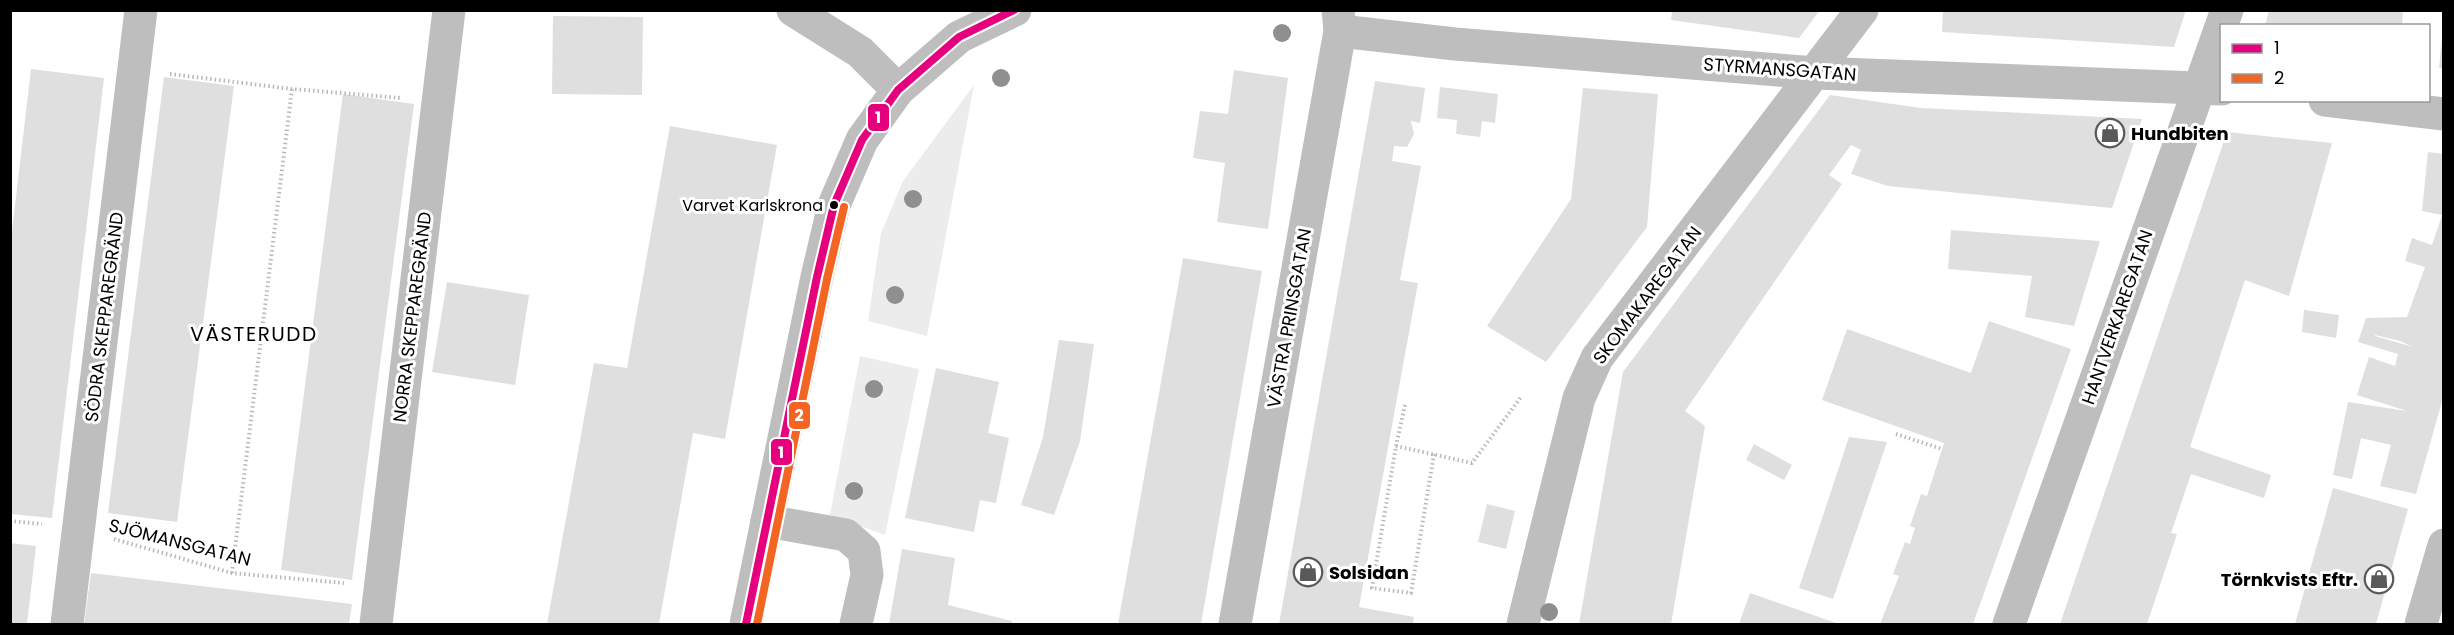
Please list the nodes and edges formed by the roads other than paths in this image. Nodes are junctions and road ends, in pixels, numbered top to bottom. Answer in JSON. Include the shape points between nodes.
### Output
{"nodes":[{"id":1,"x":141,"y":10,"type":"edge"},
{"id":2,"x":449,"y":10,"type":"edge"},
{"id":3,"x":793,"y":10,"type":"edge"},
{"id":4,"x":1015,"y":10,"type":"edge"},
{"id":5,"x":1862,"y":10,"type":"edge"},
{"id":6,"x":1339,"y":21,"type":"edge"},
{"id":7,"x":2220,"y":42,"type":"edge"},
{"id":8,"x":1816,"y":73,"type":"junction"},
{"id":9,"x":2210,"y":88,"type":"edge"},
{"id":10,"x":898,"y":90,"type":"junction"},
{"id":11,"x":2342,"y":102,"type":"edge"},
{"id":12,"x":2444,"y":114,"type":"edge"},
{"id":13,"x":767,"y":520,"type":"junction"},
{"id":14,"x":2444,"y":545,"type":"edge"},
{"id":15,"x":67,"y":624,"type":"edge"},
{"id":16,"x":376,"y":624,"type":"edge"},
{"id":17,"x":746,"y":624,"type":"edge"},
{"id":18,"x":856,"y":624,"type":"edge"},
{"id":19,"x":1235,"y":624,"type":"edge"},
{"id":20,"x":1523,"y":624,"type":"edge"},
{"id":21,"x":2009,"y":624,"type":"edge"},
{"id":22,"x":2421,"y":624,"type":"edge"}],
"edges":[{"from":1,"to":15,"type":"street","name":"SÖDRA SKEPPAREGRÄND"},
{"from":2,"to":16,"type":"street","name":"NORRA SKEPPAREGRÄND"},
{"from":3,"to":10,"type":"street","via":[[860,52]]},
{"from":4,"to":10,"type":"street","via":[[959,37]]},
{"from":5,"to":8,"type":"street","name":"SKOMAKAREGATAN"},
{"from":6,"to":8,"type":"street","name":"STYRMANSGATAN","via":[[1467,45]]},
{"from":6,"to":19,"type":"street","name":"VÄSTRA PRINSGATAN"},
{"from":7,"to":9,"type":"street","name":"HANTVERKAREGATAN"},
{"from":8,"to":9,"type":"street","name":"STYRMANSGATAN"},
{"from":8,"to":20,"type":"street","name":"SKOMAKAREGATAN","via":[[1597,358],[1579,398]]},
{"from":9,"to":21,"type":"street","name":"HANTVERKAREGATAN"},
{"from":10,"to":13,"type":"street","via":[[862,140],[834,205]]},
{"from":11,"to":12,"type":"street"},
{"from":13,"to":17,"type":"street"},
{"from":13,"to":18,"type":"street","via":[[846,535],[864,551],[867,575]]},
{"from":14,"to":22,"type":"street"}]}
